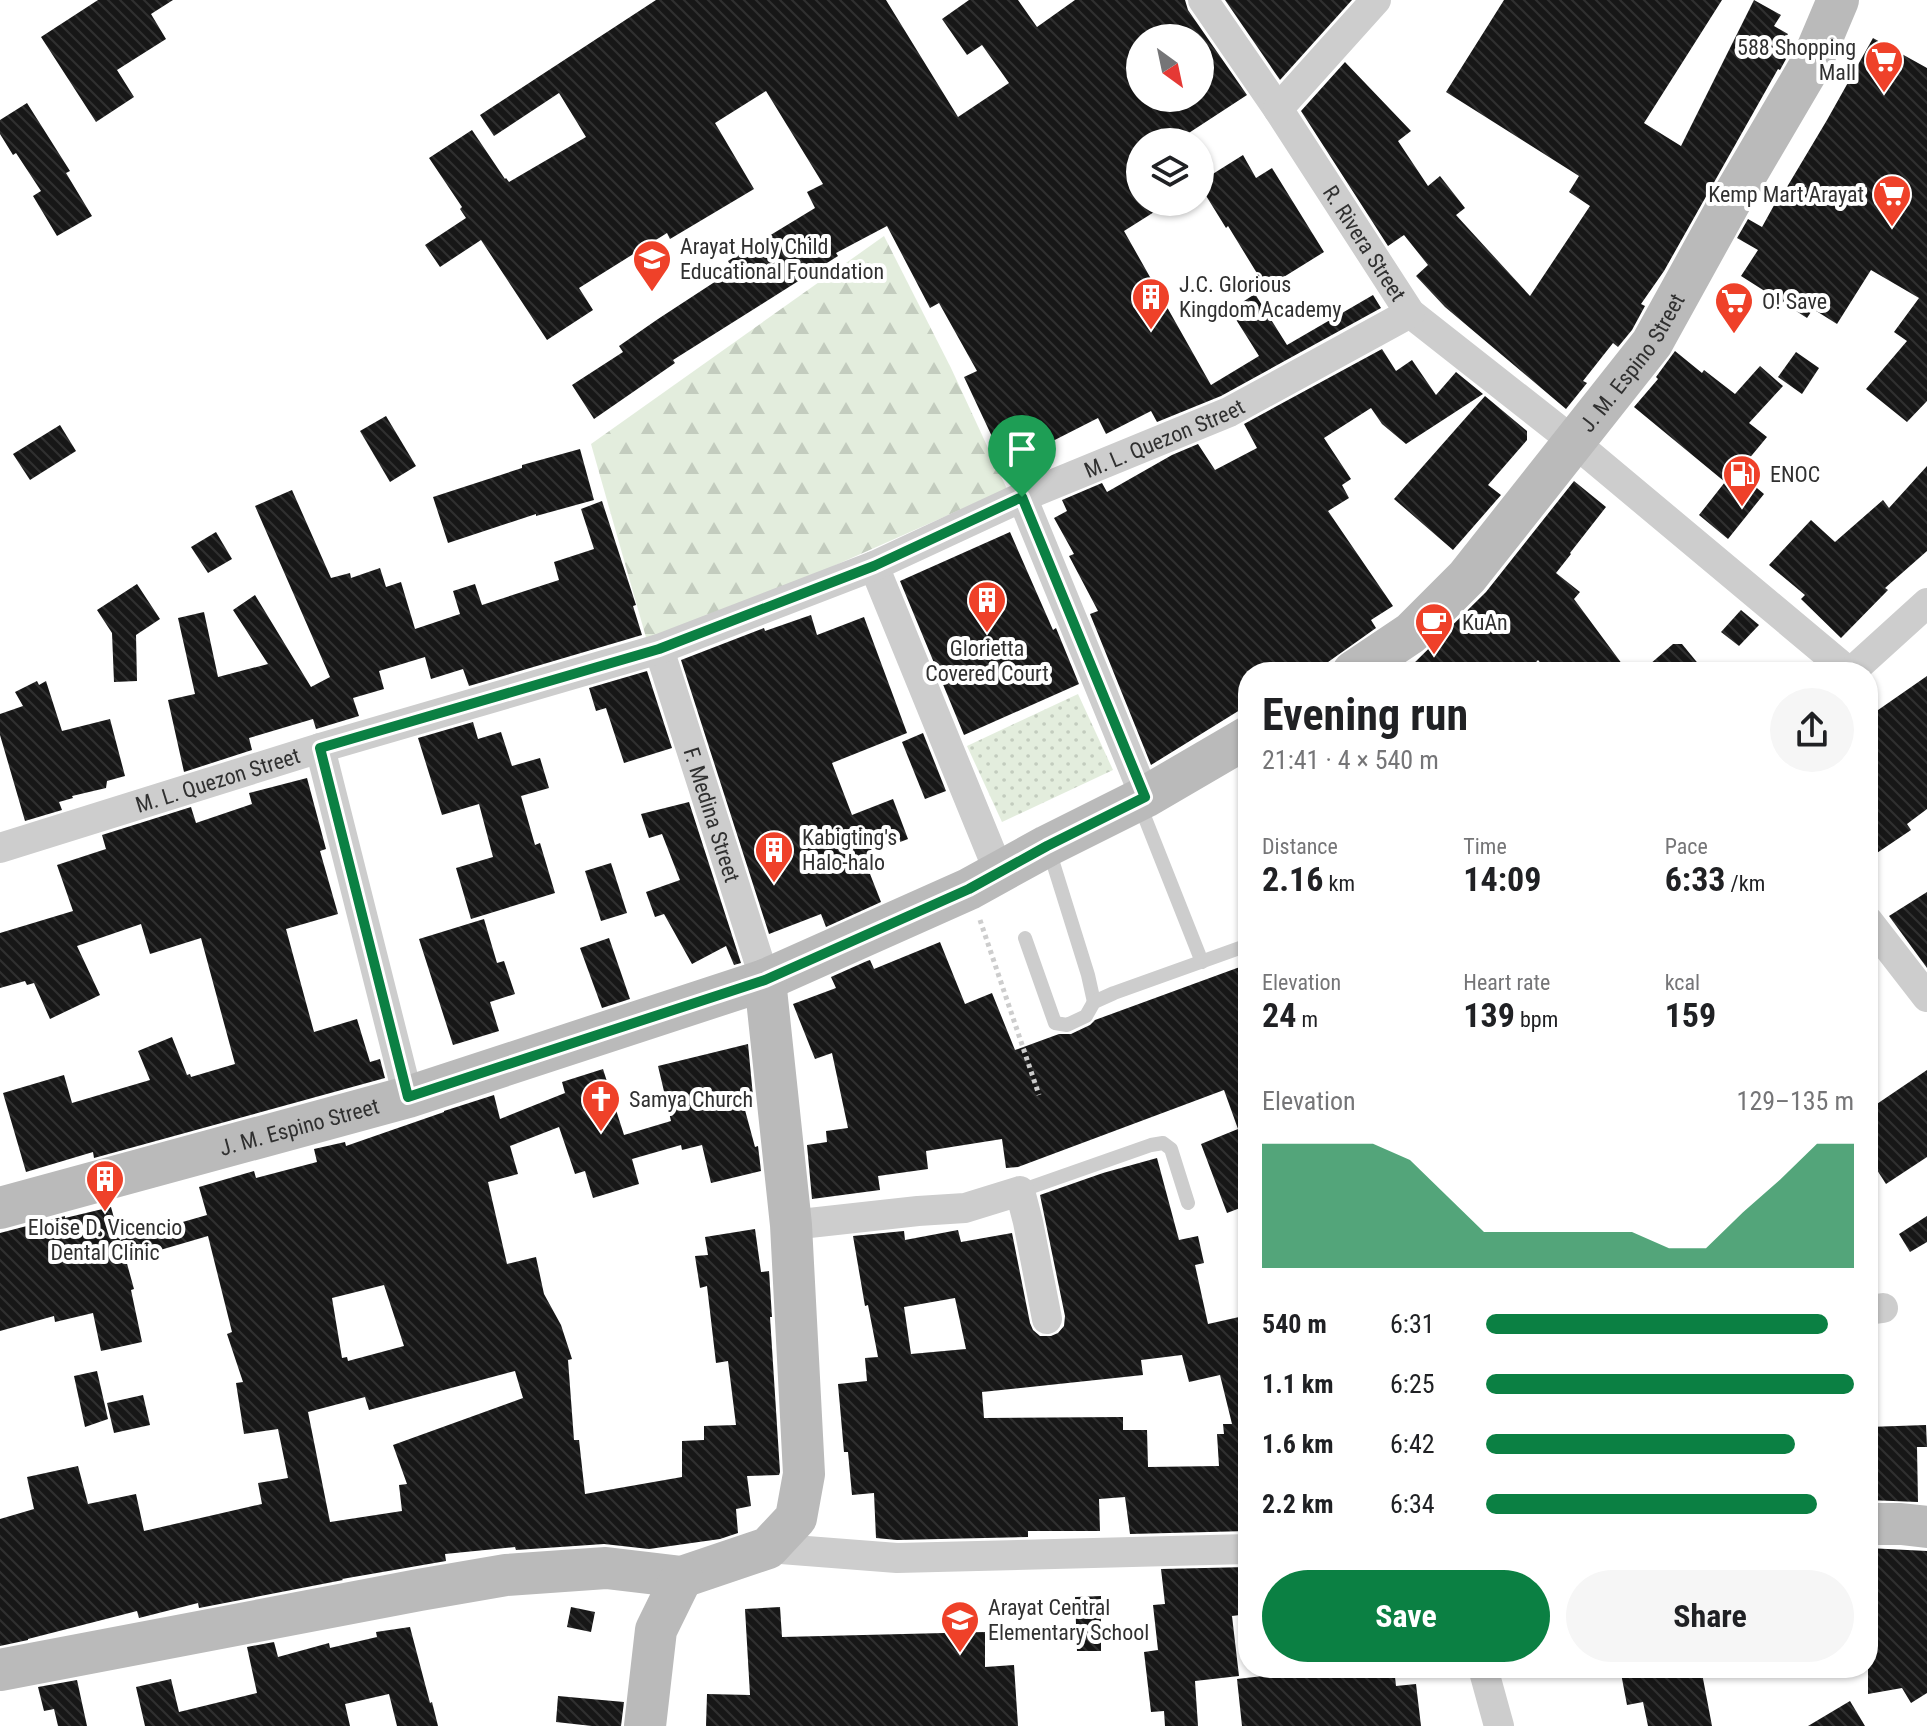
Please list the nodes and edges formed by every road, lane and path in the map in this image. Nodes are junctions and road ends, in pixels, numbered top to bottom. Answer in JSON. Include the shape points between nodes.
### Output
{"nodes":[{"id":1,"x":1203,"y":0,"type":"edge"},
{"id":2,"x":1376,"y":0,"type":"edge"},
{"id":3,"x":1838,"y":0,"type":"edge"},
{"id":4,"x":1278,"y":109,"type":"junction"},
{"id":5,"x":1410,"y":313,"type":"junction"},
{"id":6,"x":1574,"y":442,"type":"junction"},
{"id":7,"x":1022,"y":497,"type":"junction"},
{"id":8,"x":874,"y":566,"type":"junction"},
{"id":9,"x":1927,"y":603,"type":"edge"},
{"id":10,"x":659,"y":649,"type":"junction"},
{"id":11,"x":1368,"y":662,"type":"edge"},
{"id":12,"x":1838,"y":662,"type":"edge"},
{"id":13,"x":1861,"y":662,"type":"edge"},
{"id":14,"x":1238,"y":743,"type":"edge"},
{"id":15,"x":320,"y":748,"type":"junction"},
{"id":16,"x":1142,"y":799,"type":"junction"},
{"id":17,"x":1047,"y":846,"type":"junction"},
{"id":18,"x":0,"y":848,"type":"edge"},
{"id":19,"x":984,"y":880,"type":"junction"},
{"id":20,"x":1878,"y":934,"type":"edge"},
{"id":21,"x":1025,"y":938,"type":"dead end"},
{"id":22,"x":1238,"y":949,"type":"edge"},
{"id":23,"x":1202,"y":962,"type":"junction"},
{"id":24,"x":765,"y":980,"type":"junction"},
{"id":25,"x":1927,"y":997,"type":"edge"},
{"id":26,"x":1094,"y":1002,"type":"junction"},
{"id":27,"x":1039,"y":1095,"type":"dead end"},
{"id":28,"x":408,"y":1097,"type":"junction"},
{"id":29,"x":1020,"y":1191,"type":"junction"},
{"id":30,"x":1188,"y":1203,"type":"dead end"},
{"id":31,"x":0,"y":1208,"type":"edge"},
{"id":32,"x":791,"y":1225,"type":"junction"},
{"id":33,"x":1047,"y":1319,"type":"dead end"},
{"id":34,"x":1878,"y":1524,"type":"edge"},
{"id":35,"x":1927,"y":1527,"type":"edge"},
{"id":36,"x":768,"y":1548,"type":"junction"},
{"id":37,"x":1238,"y":1549,"type":"edge"},
{"id":38,"x":682,"y":1577,"type":"junction"},
{"id":39,"x":0,"y":1670,"type":"edge"},
{"id":40,"x":1486,"y":1678,"type":"edge"},
{"id":41,"x":645,"y":1726,"type":"edge"},
{"id":42,"x":1499,"y":1726,"type":"edge"}],
"edges":[{"from":1,"to":4,"type":"street","name":"R. Rivera Street"},
{"from":2,"to":4,"type":"street"},
{"from":3,"to":6,"type":"main road","name":"J. M. Espino Street","via":[[1811,64],[1652,343]]},
{"from":4,"to":5,"type":"street","name":"R. Rivera Street"},
{"from":5,"to":6,"type":"street","name":"R. Rivera Street"},
{"from":5,"to":7,"type":"street","name":"M. L. Quezon Street","via":[[1229,412]]},
{"from":6,"to":11,"type":"main road","name":"J. M. Espino Street","via":[[1467,577],[1411,633]]},
{"from":6,"to":12,"type":"street","name":"R. Rivera Street"},
{"from":7,"to":8,"type":"street","name":"M. L. Quezon Street"},
{"from":7,"to":16,"type":"street"},
{"from":8,"to":10,"type":"street","name":"M. L. Quezon Street"},
{"from":8,"to":19,"type":"street"},
{"from":9,"to":13,"type":"street"},
{"from":10,"to":15,"type":"street","name":"M. L. Quezon Street"},
{"from":10,"to":24,"type":"street","name":"F. Medina Street"},
{"from":14,"to":16,"type":"main road","name":"J. M. Espino Street"},
{"from":15,"to":18,"type":"street","name":"M. L. Quezon Street"},
{"from":15,"to":28,"type":"street"},
{"from":16,"to":17,"type":"main road","name":"J. M. Espino Street"},
{"from":16,"to":23,"type":"lane"},
{"from":17,"to":19,"type":"main road","name":"J. M. Espino Street"},
{"from":17,"to":26,"type":"lane"},
{"from":19,"to":24,"type":"main road","name":"J. M. Espino Street"},
{"from":19,"to":27,"type":"path"},
{"from":20,"to":25,"type":"street"},
{"from":21,"to":26,"type":"lane","via":[[1055,1023],[1067,1025],[1086,1016]]},
{"from":22,"to":23,"type":"lane"},
{"from":23,"to":26,"type":"lane"},
{"from":24,"to":28,"type":"main road","name":"J. M. Espino Street"},
{"from":24,"to":32,"type":"main road"},
{"from":28,"to":31,"type":"main road","name":"J. M. Espino Street"},
{"from":29,"to":30,"type":"lane","via":[[1163,1143],[1171,1149]]},
{"from":29,"to":32,"type":"street","via":[[965,1208]]},
{"from":29,"to":33,"type":"street"},
{"from":32,"to":36,"type":"main road","via":[[804,1474],[796,1518]]},
{"from":34,"to":35,"type":"main road"},
{"from":36,"to":37,"type":"street","via":[[897,1558]]},
{"from":36,"to":38,"type":"main road"},
{"from":38,"to":39,"type":"main road","via":[[606,1568],[506,1575]]},
{"from":38,"to":41,"type":"main road","via":[[656,1630]]},
{"from":40,"to":42,"type":"street"}]}
